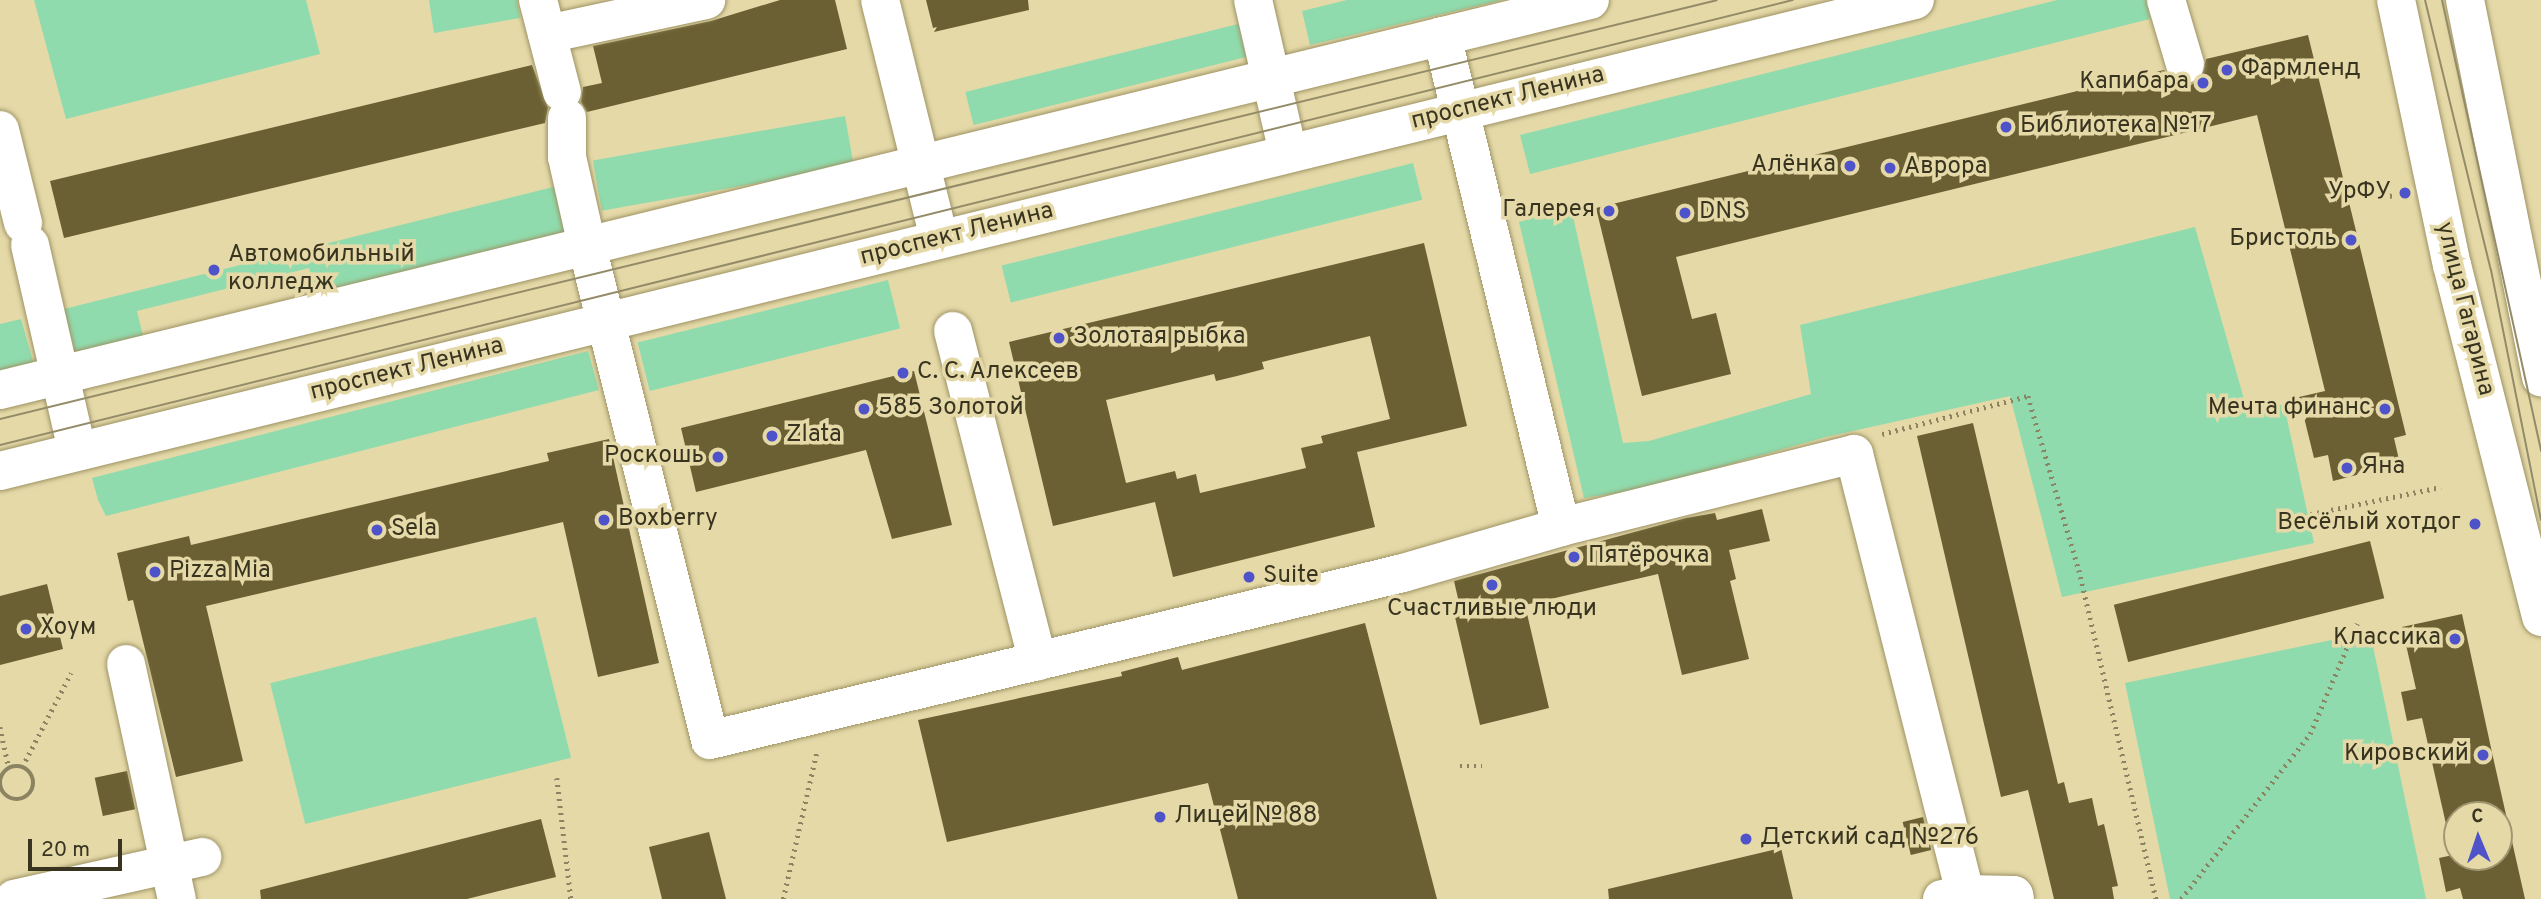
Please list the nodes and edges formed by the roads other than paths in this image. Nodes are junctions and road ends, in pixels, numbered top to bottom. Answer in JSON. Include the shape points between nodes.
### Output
{"nodes":[{"id":1,"x":706,"y":0,"type":"edge"},
{"id":2,"x":880,"y":0,"type":"edge"},
{"id":3,"x":1253,"y":0,"type":"edge"},
{"id":4,"x":1590,"y":0,"type":"edge"},
{"id":5,"x":1915,"y":0,"type":"edge"},
{"id":6,"x":2166,"y":0,"type":"edge"},
{"id":7,"x":2396,"y":0,"type":"edge"},
{"id":8,"x":2465,"y":0,"type":"edge"},
{"id":9,"x":542,"y":17,"type":"edge"},
{"id":10,"x":1442,"y":36,"type":"junction"},
{"id":11,"x":2185,"y":64,"type":"dead end"},
{"id":12,"x":1271,"y":78,"type":"junction"},
{"id":13,"x":1460,"y":111,"type":"junction"},
{"id":14,"x":3,"y":153,"type":"edge"},
{"id":15,"x":1288,"y":153,"type":"junction"},
{"id":16,"x":921,"y":164,"type":"junction"},
{"id":17,"x":939,"y":239,"type":"junction"},
{"id":18,"x":587,"y":246,"type":"junction"},
{"id":19,"x":605,"y":321,"type":"junction"},
{"id":20,"x":953,"y":331,"type":"dead end"},
{"id":21,"x":60,"y":375,"type":"junction"},
{"id":22,"x":2541,"y":377,"type":"edge"},
{"id":23,"x":0,"y":390,"type":"edge"},
{"id":24,"x":77,"y":450,"type":"junction"},
{"id":25,"x":0,"y":471,"type":"edge"},
{"id":26,"x":1561,"y":527,"type":"junction"},
{"id":27,"x":2541,"y":617,"type":"edge"},
{"id":28,"x":1038,"y":661,"type":"junction"},
{"id":29,"x":126,"y":664,"type":"dead end"},
{"id":30,"x":183,"y":873,"type":"edge"},
{"id":31,"x":1953,"y":897,"type":"edge"},
{"id":32,"x":14,"y":899,"type":"edge"},
{"id":33,"x":2015,"y":899,"type":"edge"}],
"edges":[{"from":1,"to":9,"type":"main road"},
{"from":2,"to":16,"type":"main road"},
{"from":3,"to":12,"type":"main road"},
{"from":4,"to":10,"type":"main road"},
{"from":5,"to":13,"type":"main road","name":"проспект Ленина"},
{"from":6,"to":11,"type":"main road"},
{"from":7,"to":27,"type":"main road","name":"улица Гагарина","via":[[2452,265]]},
{"from":8,"to":22,"type":"main road"},
{"from":9,"to":18,"type":"main road","via":[[564,105],[567,157]]},
{"from":10,"to":12,"type":"main road"},
{"from":10,"to":13,"type":"main road"},
{"from":12,"to":15,"type":"main road"},
{"from":12,"to":16,"type":"main road"},
{"from":13,"to":15,"type":"main road","name":"проспект Ленина"},
{"from":13,"to":26,"type":"main road"},
{"from":14,"to":21,"type":"main road"},
{"from":15,"to":17,"type":"main road","name":"проспект Ленина"},
{"from":16,"to":17,"type":"main road"},
{"from":16,"to":18,"type":"main road"},
{"from":17,"to":19,"type":"main road","name":"проспект Ленина"},
{"from":18,"to":19,"type":"main road"},
{"from":18,"to":21,"type":"main road"},
{"from":19,"to":24,"type":"main road","name":"проспект Ленина"},
{"from":19,"to":28,"type":"main road","via":[[710,740]]},
{"from":20,"to":28,"type":"main road"},
{"from":21,"to":23,"type":"main road"},
{"from":21,"to":24,"type":"main road"},
{"from":24,"to":25,"type":"main road","name":"проспект Ленина"},
{"from":26,"to":28,"type":"main road","via":[[1403,573]]},
{"from":26,"to":31,"type":"main road","via":[[1854,454]]},
{"from":29,"to":30,"type":"main road"},
{"from":30,"to":32,"type":"main road"},
{"from":31,"to":33,"type":"main road","via":[[2014,895]]}]}
